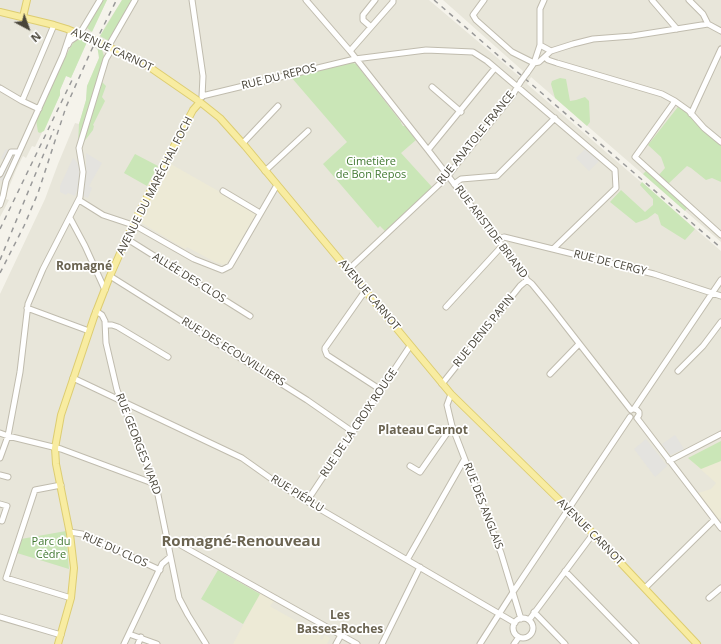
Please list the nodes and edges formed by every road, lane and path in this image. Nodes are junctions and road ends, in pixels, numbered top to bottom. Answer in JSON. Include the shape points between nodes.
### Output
{"nodes":[{"id":1,"x":27,"y":0,"type":"edge"},
{"id":2,"x":100,"y":0,"type":"edge"},
{"id":3,"x":135,"y":0,"type":"edge"},
{"id":4,"x":192,"y":0,"type":"edge"},
{"id":5,"x":306,"y":0,"type":"edge"},
{"id":6,"x":375,"y":0,"type":"edge"},
{"id":7,"x":393,"y":0,"type":"edge"},
{"id":8,"x":484,"y":0,"type":"edge"},
{"id":9,"x":544,"y":0,"type":"edge"},
{"id":10,"x":652,"y":0,"type":"edge"},
{"id":11,"x":690,"y":0,"type":"edge"},
{"id":12,"x":0,"y":12,"type":"edge"},
{"id":13,"x":23,"y":18,"type":"junction"},
{"id":14,"x":54,"y":24,"type":"junction"},
{"id":15,"x":708,"y":24,"type":"junction"},
{"id":16,"x":372,"y":27,"type":"junction"},
{"id":17,"x":677,"y":29,"type":"junction"},
{"id":18,"x":71,"y":31,"type":"junction"},
{"id":19,"x":721,"y":31,"type":"edge"},
{"id":20,"x":79,"y":34,"type":"junction"},
{"id":21,"x":540,"y":45,"type":"junction"},
{"id":22,"x":110,"y":48,"type":"junction"},
{"id":23,"x":721,"y":49,"type":"edge"},
{"id":24,"x":65,"y":51,"type":"junction"},
{"id":25,"x":350,"y":51,"type":"junction"},
{"id":26,"x":551,"y":51,"type":"junction"},
{"id":27,"x":545,"y":57,"type":"junction"},
{"id":28,"x":355,"y":58,"type":"junction"},
{"id":29,"x":534,"y":63,"type":"junction"},
{"id":30,"x":495,"y":68,"type":"junction"},
{"id":31,"x":432,"y":87,"type":"dead end"},
{"id":32,"x":0,"y":88,"type":"edge"},
{"id":33,"x":518,"y":88,"type":"junction"},
{"id":34,"x":201,"y":99,"type":"junction"},
{"id":35,"x":22,"y":101,"type":"junction"},
{"id":36,"x":675,"y":101,"type":"junction"},
{"id":37,"x":278,"y":106,"type":"dead end"},
{"id":38,"x":39,"y":109,"type":"junction"},
{"id":39,"x":461,"y":112,"type":"junction"},
{"id":40,"x":690,"y":114,"type":"junction"},
{"id":41,"x":554,"y":118,"type":"junction"},
{"id":42,"x":308,"y":131,"type":"dead end"},
{"id":43,"x":721,"y":142,"type":"edge"},
{"id":44,"x":243,"y":143,"type":"junction"},
{"id":45,"x":428,"y":150,"type":"junction"},
{"id":46,"x":19,"y":152,"type":"junction"},
{"id":47,"x":265,"y":171,"type":"junction"},
{"id":48,"x":0,"y":174,"type":"edge"},
{"id":49,"x":448,"y":176,"type":"junction"},
{"id":50,"x":454,"y":184,"type":"junction"},
{"id":51,"x":2,"y":185,"type":"edge"},
{"id":52,"x":277,"y":185,"type":"junction"},
{"id":53,"x":223,"y":191,"type":"dead end"},
{"id":54,"x":78,"y":200,"type":"junction"},
{"id":55,"x":0,"y":205,"type":"edge"},
{"id":56,"x":260,"y":213,"type":"junction"},
{"id":57,"x":70,"y":218,"type":"junction"},
{"id":58,"x":133,"y":224,"type":"junction"},
{"id":59,"x":721,"y":236,"type":"edge"},
{"id":60,"x":497,"y":239,"type":"junction"},
{"id":61,"x":126,"y":240,"type":"junction"},
{"id":62,"x":502,"y":246,"type":"junction"},
{"id":63,"x":553,"y":249,"type":"junction"},
{"id":64,"x":348,"y":270,"type":"junction"},
{"id":65,"x":110,"y":276,"type":"junction"},
{"id":66,"x":527,"y":280,"type":"junction"},
{"id":67,"x":721,"y":280,"type":"edge"},
{"id":68,"x":105,"y":290,"type":"junction"},
{"id":69,"x":365,"y":291,"type":"junction"},
{"id":70,"x":712,"y":294,"type":"junction"},
{"id":71,"x":721,"y":296,"type":"edge"},
{"id":72,"x":446,"y":307,"type":"dead end"},
{"id":73,"x":27,"y":308,"type":"junction"},
{"id":74,"x":96,"y":311,"type":"junction"},
{"id":75,"x":250,"y":316,"type":"dead end"},
{"id":76,"x":721,"y":322,"type":"edge"},
{"id":77,"x":106,"y":325,"type":"junction"},
{"id":78,"x":89,"y":331,"type":"junction"},
{"id":79,"x":579,"y":344,"type":"junction"},
{"id":80,"x":410,"y":346,"type":"junction"},
{"id":81,"x":168,"y":357,"type":"dead end"},
{"id":82,"x":678,"y":371,"type":"dead end"},
{"id":83,"x":550,"y":374,"type":"dead end"},
{"id":84,"x":73,"y":378,"type":"junction"},
{"id":85,"x":442,"y":384,"type":"junction"},
{"id":86,"x":381,"y":390,"type":"junction"},
{"id":87,"x":451,"y":394,"type":"junction"},
{"id":88,"x":121,"y":400,"type":"junction"},
{"id":89,"x":632,"y":409,"type":"junction"},
{"id":90,"x":630,"y":417,"type":"junction"},
{"id":91,"x":637,"y":418,"type":"junction"},
{"id":92,"x":452,"y":426,"type":"junction"},
{"id":93,"x":353,"y":432,"type":"junction"},
{"id":94,"x":0,"y":433,"type":"edge"},
{"id":95,"x":721,"y":434,"type":"edge"},
{"id":96,"x":8,"y":436,"type":"junction"},
{"id":97,"x":55,"y":448,"type":"junction"},
{"id":98,"x":0,"y":458,"type":"edge"},
{"id":99,"x":464,"y":460,"type":"junction"},
{"id":100,"x":669,"y":461,"type":"junction"},
{"id":101,"x":410,"y":466,"type":"dead end"},
{"id":102,"x":0,"y":475,"type":"edge"},
{"id":103,"x":8,"y":478,"type":"dead end"},
{"id":104,"x":156,"y":484,"type":"junction"},
{"id":105,"x":61,"y":485,"type":"junction"},
{"id":106,"x":307,"y":501,"type":"junction"},
{"id":107,"x":0,"y":504,"type":"edge"},
{"id":108,"x":569,"y":510,"type":"junction"},
{"id":109,"x":714,"y":520,"type":"junction"},
{"id":110,"x":2,"y":521,"type":"dead end"},
{"id":111,"x":721,"y":528,"type":"edge"},
{"id":112,"x":70,"y":532,"type":"junction"},
{"id":113,"x":593,"y":534,"type":"junction"},
{"id":114,"x":167,"y":542,"type":"junction"},
{"id":115,"x":170,"y":557,"type":"junction"},
{"id":116,"x":407,"y":560,"type":"junction"},
{"id":117,"x":420,"y":567,"type":"junction"},
{"id":118,"x":160,"y":570,"type":"junction"},
{"id":119,"x":565,"y":571,"type":"junction"},
{"id":120,"x":645,"y":588,"type":"junction"},
{"id":121,"x":721,"y":588,"type":"edge"},
{"id":122,"x":512,"y":592,"type":"junction"},
{"id":123,"x":71,"y":598,"type":"junction"},
{"id":124,"x":709,"y":598,"type":"dead end"},
{"id":125,"x":534,"y":612,"type":"junction"},
{"id":126,"x":499,"y":614,"type":"junction"},
{"id":127,"x":0,"y":617,"type":"edge"},
{"id":128,"x":521,"y":619,"type":"junction"},
{"id":129,"x":529,"y":620,"type":"junction"},
{"id":130,"x":514,"y":623,"type":"junction"},
{"id":131,"x":130,"y":634,"type":"junction"},
{"id":132,"x":61,"y":635,"type":"junction"},
{"id":133,"x":341,"y":636,"type":"junction"},
{"id":134,"x":141,"y":637,"type":"junction"},
{"id":135,"x":519,"y":637,"type":"junction"},
{"id":136,"x":526,"y":637,"type":"junction"},
{"id":137,"x":58,"y":644,"type":"edge"},
{"id":138,"x":124,"y":644,"type":"edge"},
{"id":139,"x":138,"y":644,"type":"edge"},
{"id":140,"x":157,"y":644,"type":"edge"},
{"id":141,"x":206,"y":644,"type":"edge"},
{"id":142,"x":336,"y":644,"type":"edge"},
{"id":143,"x":357,"y":644,"type":"edge"},
{"id":144,"x":382,"y":644,"type":"edge"},
{"id":145,"x":475,"y":644,"type":"edge"},
{"id":146,"x":479,"y":644,"type":"edge"},
{"id":147,"x":514,"y":644,"type":"edge"},
{"id":148,"x":528,"y":644,"type":"edge"},
{"id":149,"x":565,"y":644,"type":"edge"},
{"id":150,"x":636,"y":644,"type":"edge"},
{"id":151,"x":696,"y":644,"type":"edge"}],
"edges":[{"from":1,"to":13,"type":"main road"},
{"from":2,"to":20,"type":"street"},
{"from":3,"to":22,"type":"street"},
{"from":4,"to":34,"type":"street","via":[[203,76]]},
{"from":5,"to":25,"type":"street","name":"RUE ARISTIDE BRIAND"},
{"from":6,"to":16,"type":"street","via":[[363,14],[363,20]]},
{"from":7,"to":16,"type":"street"},
{"from":8,"to":29,"type":"street","via":[[473,15],[476,20],[512,52]]},
{"from":9,"to":21,"type":"street","name":"RUE ANATOLE FRANCE","via":[[540,9]]},
{"from":10,"to":17,"type":"street"},
{"from":11,"to":15,"type":"street"},
{"from":12,"to":13,"type":"main road","name":"AVENUE CARNOT"},
{"from":13,"to":14,"type":"main road","name":"AVENUE CARNOT"},
{"from":14,"to":18,"type":"main road","name":"AVENUE CARNOT"},
{"from":14,"to":35,"type":"street"},
{"from":15,"to":17,"type":"street"},
{"from":15,"to":19,"type":"street"},
{"from":16,"to":25,"type":"street"},
{"from":17,"to":26,"type":"street","via":[[593,39]]},
{"from":18,"to":20,"type":"main road","name":"AVENUE CARNOT"},
{"from":18,"to":24,"type":"street"},
{"from":20,"to":22,"type":"main road","name":"AVENUE CARNOT"},
{"from":20,"to":24,"type":"street"},
{"from":21,"to":26,"type":"street"},
{"from":21,"to":29,"type":"street","name":"RUE ANATOLE FRANCE"},
{"from":22,"to":34,"type":"main road","name":"AVENUE CARNOT","via":[[145,64]]},
{"from":22,"to":54,"type":"street","via":[[79,148],[83,172]]},
{"from":23,"to":40,"type":"street"},
{"from":24,"to":38,"type":"street"},
{"from":25,"to":28,"type":"street","name":"RUE ARISTIDE BRIAND"},
{"from":26,"to":27,"type":"street"},
{"from":27,"to":29,"type":"street"},
{"from":27,"to":36,"type":"street","via":[[662,94]]},
{"from":28,"to":30,"type":"street","name":"RUE DU REPOS","via":[[426,50],[473,52]]},
{"from":28,"to":34,"type":"street","name":"RUE DU REPOS"},
{"from":28,"to":45,"type":"street","name":"RUE ARISTIDE BRIAND"},
{"from":29,"to":33,"type":"street","name":"RUE ANATOLE FRANCE","bridge":true},
{"from":30,"to":33,"type":"street","name":"RUE DU REPOS"},
{"from":30,"to":39,"type":"street"},
{"from":31,"to":39,"type":"street"},
{"from":32,"to":35,"type":"street"},
{"from":33,"to":41,"type":"street","name":"RUE DU REPOS"},
{"from":33,"to":49,"type":"street","name":"RUE ANATOLE FRANCE"},
{"from":34,"to":44,"type":"main road","name":"AVENUE CARNOT"},
{"from":34,"to":58,"type":"main road","name":"AVENUE DU MARÉCHAL FOCH"},
{"from":35,"to":38,"type":"street"},
{"from":36,"to":40,"type":"street"},
{"from":36,"to":59,"type":"street","via":[[635,157]]},
{"from":37,"to":44,"type":"street"},
{"from":38,"to":46,"type":"street"},
{"from":39,"to":45,"type":"street"},
{"from":40,"to":43,"type":"street"},
{"from":41,"to":50,"type":"street","via":[[497,176],[461,179]]},
{"from":41,"to":63,"type":"street","name":"RUE DU REPOS","via":[[615,170],[616,188]]},
{"from":42,"to":47,"type":"street"},
{"from":44,"to":47,"type":"main road","name":"AVENUE CARNOT"},
{"from":45,"to":49,"type":"street","name":"RUE ARISTIDE BRIAND"},
{"from":46,"to":48,"type":"street","via":[[11,152]]},
{"from":46,"to":51,"type":"street"},
{"from":47,"to":52,"type":"main road","name":"AVENUE CARNOT"},
{"from":49,"to":50,"type":"street","name":"RUE ARISTIDE BRIAND"},
{"from":49,"to":64,"type":"street","name":"RUE ANATOLE FRANCE"},
{"from":50,"to":60,"type":"street","name":"RUE ARISTIDE BRIAND"},
{"from":51,"to":55,"type":"street","via":[[3,196]]},
{"from":52,"to":56,"type":"street"},
{"from":52,"to":64,"type":"main road","name":"AVENUE CARNOT"},
{"from":53,"to":56,"type":"street"},
{"from":54,"to":57,"type":"street"},
{"from":54,"to":58,"type":"street","via":[[103,215]]},
{"from":56,"to":58,"type":"street","via":[[230,266],[225,269],[194,259]]},
{"from":57,"to":68,"type":"street"},
{"from":57,"to":73,"type":"street","via":[[30,296]]},
{"from":58,"to":61,"type":"main road","name":"AVENUE DU MARÉCHAL FOCH"},
{"from":60,"to":62,"type":"street","name":"RUE ARISTIDE BRIAND"},
{"from":60,"to":63,"type":"street","name":"RUE DE CERGY","via":[[504,237]]},
{"from":61,"to":65,"type":"main road","name":"AVENUE DU MARÉCHAL FOCH"},
{"from":61,"to":75,"type":"street","name":"ALLÉE DES CLOS"},
{"from":62,"to":66,"type":"street","name":"RUE ARISTIDE BRIAND"},
{"from":62,"to":72,"type":"street"},
{"from":63,"to":70,"type":"street","name":"RUE DE CERGY","via":[[654,274]]},
{"from":64,"to":69,"type":"main road","name":"AVENUE CARNOT"},
{"from":65,"to":68,"type":"main road","name":"AVENUE DU MARÉCHAL FOCH"},
{"from":65,"to":93,"type":"street","name":"RUE DES ECOUVILLIERS","via":[[307,400]]},
{"from":66,"to":79,"type":"street","name":"RUE ARISTIDE BRIAND"},
{"from":66,"to":85,"type":"street","name":"RUE DENIS PAPIN"},
{"from":67,"to":70,"type":"street"},
{"from":68,"to":74,"type":"main road","name":"AVENUE DU MARÉCHAL FOCH"},
{"from":69,"to":80,"type":"main road","name":"AVENUE CARNOT"},
{"from":69,"to":86,"type":"street","via":[[325,350],[327,355]]},
{"from":70,"to":71,"type":"street","name":"RUE DE CERGY"},
{"from":70,"to":89,"type":"street"},
{"from":73,"to":78,"type":"street"},
{"from":73,"to":96,"type":"street","via":[[20,372]]},
{"from":74,"to":77,"type":"street","via":[[103,317]]},
{"from":74,"to":78,"type":"main road","name":"AVENUE DU MARÉCHAL FOCH"},
{"from":76,"to":82,"type":"street","via":[[703,346]]},
{"from":77,"to":81,"type":"street","via":[[118,327]]},
{"from":77,"to":88,"type":"street","name":"RUE GEORGES VIARD","via":[[106,343]]},
{"from":78,"to":84,"type":"main road","name":"AVENUE DU MARÉCHAL FOCH"},
{"from":79,"to":83,"type":"street"},
{"from":79,"to":89,"type":"street","name":"RUE ARISTIDE BRIAND"},
{"from":80,"to":85,"type":"main road","name":"AVENUE CARNOT"},
{"from":80,"to":86,"type":"street","name":"RUE DE LA CROIX ROUGE"},
{"from":84,"to":88,"type":"street","name":"RUE PIÉPLU"},
{"from":84,"to":97,"type":"main road","name":"AVENUE DU MARÉCHAL FOCH","via":[[61,416]]},
{"from":85,"to":87,"type":"main road","name":"AVENUE CARNOT"},
{"from":86,"to":93,"type":"street","name":"RUE DE LA CROIX ROUGE"},
{"from":87,"to":92,"type":"street","name":"RUE DES ANGLAIS","via":[[447,405]]},
{"from":87,"to":108,"type":"main road","name":"AVENUE CARNOT"},
{"from":88,"to":104,"type":"street","name":"RUE GEORGES VIARD"},
{"from":88,"to":106,"type":"street","name":"RUE PIÉPLU","via":[[242,458]]},
{"from":89,"to":90,"type":"street"},
{"from":89,"to":91,"type":"street","via":[[639,412]]},
{"from":90,"to":91,"type":"street"},
{"from":90,"to":108,"type":"street"},
{"from":91,"to":100,"type":"street"},
{"from":92,"to":99,"type":"street","name":"RUE DES ANGLAIS"},
{"from":92,"to":101,"type":"street","via":[[420,472]]},
{"from":93,"to":106,"type":"street","name":"RUE DE LA CROIX ROUGE"},
{"from":94,"to":96,"type":"street"},
{"from":95,"to":100,"type":"street"},
{"from":96,"to":97,"type":"street"},
{"from":96,"to":98,"type":"street"},
{"from":97,"to":104,"type":"street"},
{"from":97,"to":105,"type":"main road","name":"AVENUE DU MARÉCHAL FOCH"},
{"from":99,"to":116,"type":"street"},
{"from":99,"to":122,"type":"street","name":"RUE DES ANGLAIS","via":[[501,553]]},
{"from":100,"to":109,"type":"street"},
{"from":102,"to":103,"type":"street"},
{"from":104,"to":114,"type":"street","name":"RUE GEORGES VIARD"},
{"from":105,"to":112,"type":"main road","name":"AVENUE DU MARÉCHAL FOCH"},
{"from":105,"to":123,"type":"street","via":[[35,490],[6,578]]},
{"from":106,"to":116,"type":"street","name":"RUE PIÉPLU"},
{"from":107,"to":110,"type":"street","via":[[7,506]]},
{"from":108,"to":113,"type":"main road","name":"AVENUE CARNOT"},
{"from":108,"to":122,"type":"street"},
{"from":109,"to":111,"type":"street"},
{"from":109,"to":120,"type":"street"},
{"from":112,"to":118,"type":"street","name":"RUE DU CLOS","via":[[82,534]]},
{"from":112,"to":123,"type":"main road","name":"AVENUE DU MARÉCHAL FOCH","via":[[74,568]]},
{"from":113,"to":119,"type":"street"},
{"from":113,"to":120,"type":"main road","name":"AVENUE CARNOT"},
{"from":114,"to":115,"type":"street","name":"RUE GEORGES VIARD"},
{"from":114,"to":133,"type":"street","via":[[178,543]]},
{"from":115,"to":118,"type":"street","via":[[162,564]]},
{"from":115,"to":141,"type":"street","name":"RUE GEORGES VIARD","via":[[179,598]]},
{"from":116,"to":117,"type":"street","name":"RUE PIÉPLU"},
{"from":117,"to":126,"type":"street","name":"RUE PIÉPLU"},
{"from":117,"to":144,"type":"street"},
{"from":118,"to":131,"type":"street"},
{"from":119,"to":125,"type":"street"},
{"from":119,"to":150,"type":"street"},
{"from":120,"to":151,"type":"main road","name":"AVENUE CARNOT"},
{"from":121,"to":124,"type":"street"},
{"from":122,"to":126,"type":"street"},
{"from":122,"to":128,"type":"street","name":"RUE DES ANGLAIS"},
{"from":123,"to":132,"type":"main road","name":"AVENUE DU MARÉCHAL FOCH"},
{"from":125,"to":129,"type":"street"},
{"from":125,"to":149,"type":"street"},
{"from":126,"to":130,"type":"street","name":"RUE PIÉPLU"},
{"from":126,"to":146,"type":"street"},
{"from":127,"to":132,"type":"street"},
{"from":128,"to":129,"type":"street"},
{"from":128,"to":130,"type":"street"},
{"from":129,"to":136,"type":"street","via":[[533,628],[531,634]]},
{"from":130,"to":135,"type":"street","via":[[514,631]]},
{"from":131,"to":134,"type":"street"},
{"from":131,"to":138,"type":"street"},
{"from":132,"to":137,"type":"main road","name":"AVENUE DU MARÉCHAL FOCH"},
{"from":133,"to":142,"type":"street"},
{"from":133,"to":143,"type":"street"},
{"from":134,"to":139,"type":"street"},
{"from":134,"to":140,"type":"street"},
{"from":135,"to":136,"type":"street"},
{"from":135,"to":147,"type":"street"},
{"from":136,"to":148,"type":"street"},
{"from":145,"to":146,"type":"street"}]}
